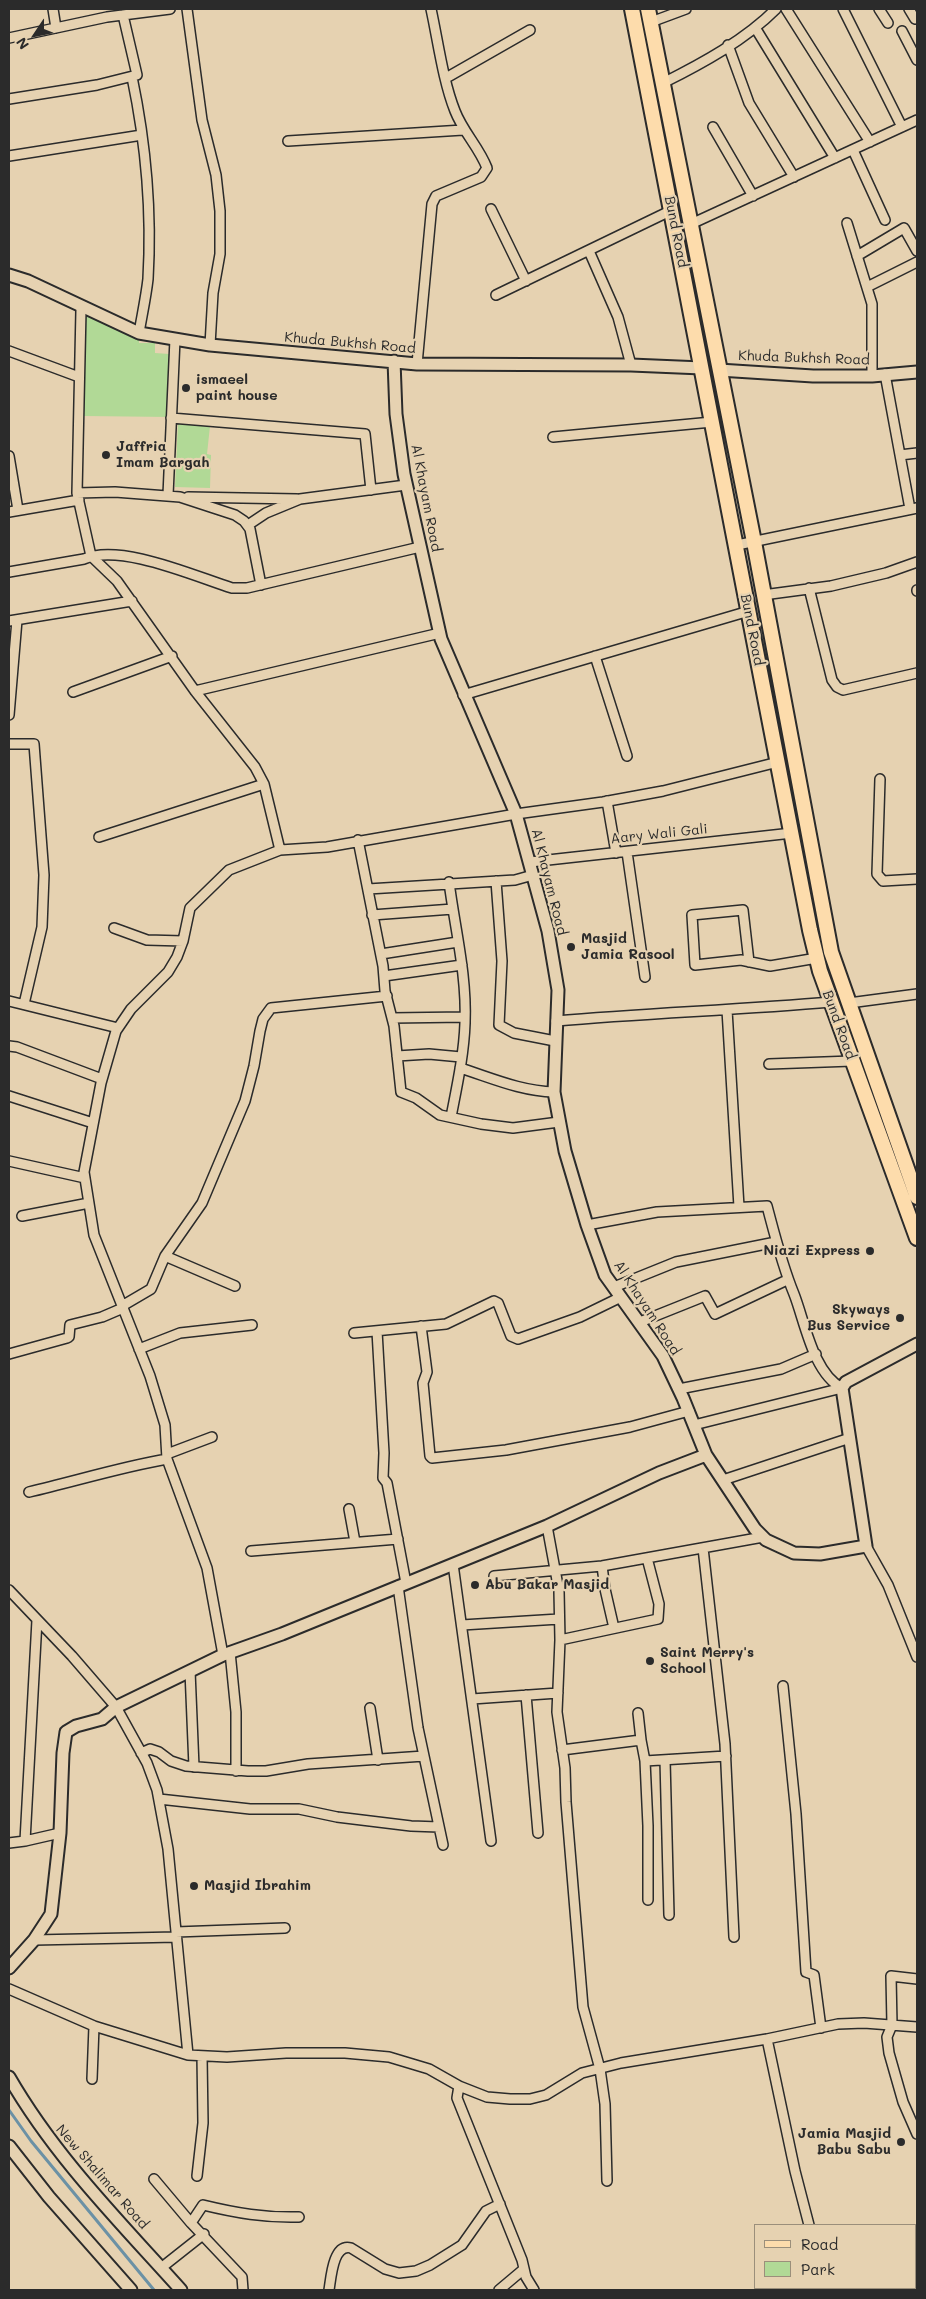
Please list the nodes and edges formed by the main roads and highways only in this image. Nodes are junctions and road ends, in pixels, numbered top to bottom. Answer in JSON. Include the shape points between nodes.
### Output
{"nodes":[{"id":1,"x":632,"y":9,"type":"edge"},
{"id":2,"x":649,"y":16,"type":"edge"},
{"id":3,"x":917,"y":1197,"type":"edge"},
{"id":4,"x":917,"y":1238,"type":"edge"}],
"edges":[{"from":1,"to":4,"type":"main road","name":"Bund Road","via":[[817,958]]},
{"from":2,"to":3,"type":"main road","name":"Bund Road","via":[[754,542],[831,952]]}]}
